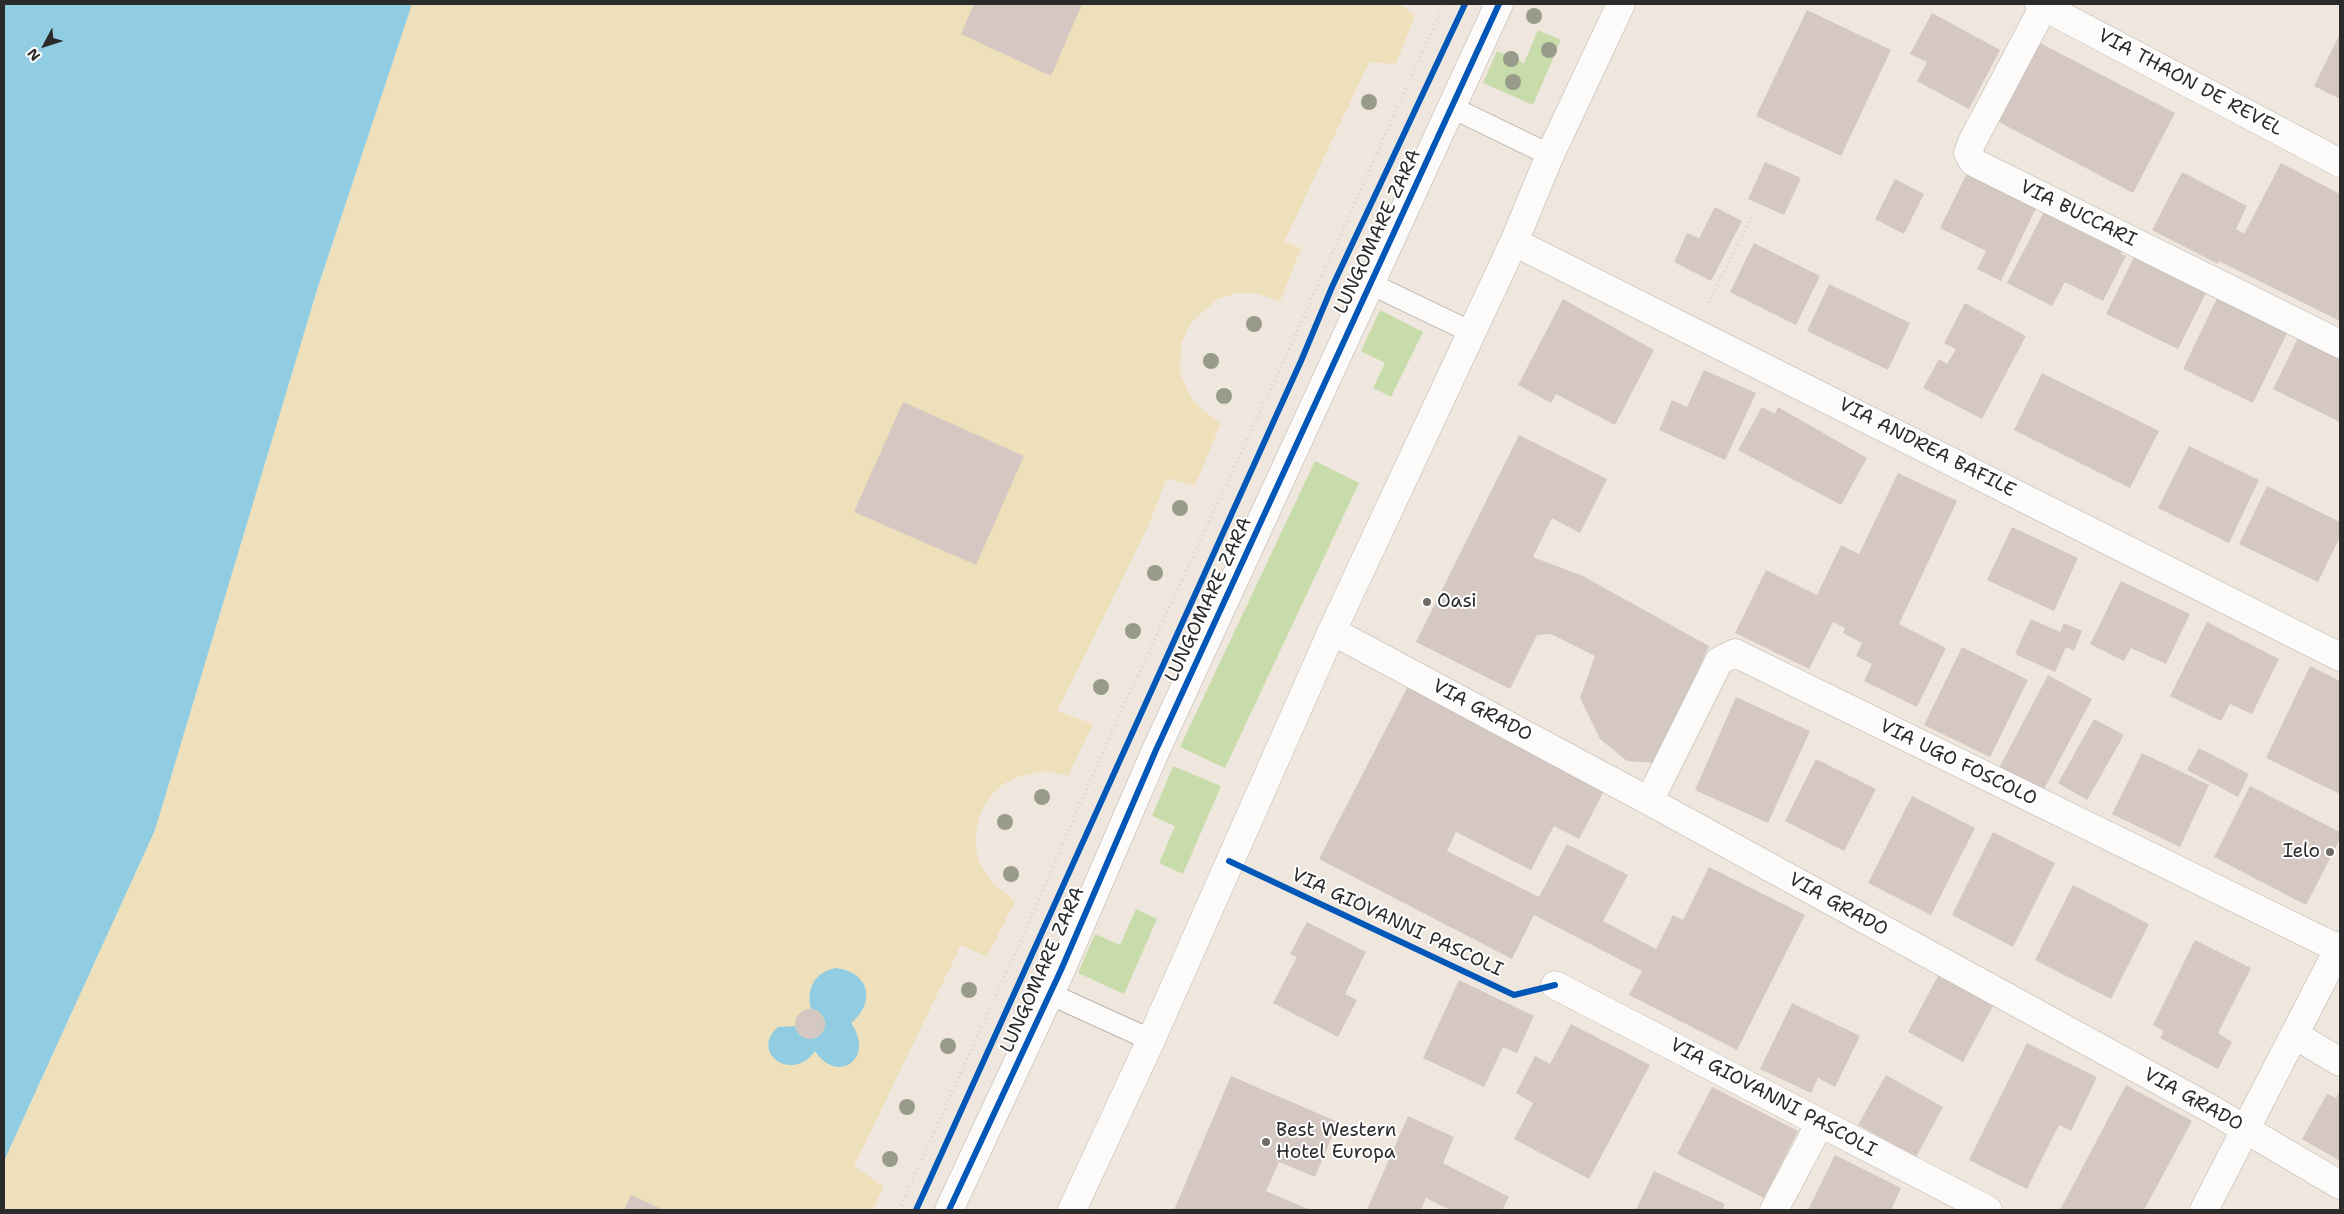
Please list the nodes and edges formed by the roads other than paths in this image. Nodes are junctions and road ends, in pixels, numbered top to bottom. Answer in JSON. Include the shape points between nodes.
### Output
{"nodes":[{"id":1,"x":1499,"y":4,"type":"edge"},
{"id":2,"x":1621,"y":4,"type":"edge"},
{"id":3,"x":2042,"y":5,"type":"edge"},
{"id":4,"x":1452,"y":108,"type":"junction"},
{"id":5,"x":1550,"y":155,"type":"junction"},
{"id":6,"x":2340,"y":163,"type":"edge"},
{"id":7,"x":1514,"y":242,"type":"junction"},
{"id":8,"x":1371,"y":284,"type":"junction"},
{"id":9,"x":1472,"y":332,"type":"junction"},
{"id":10,"x":2340,"y":344,"type":"edge"},
{"id":11,"x":1332,"y":631,"type":"junction"},
{"id":12,"x":2340,"y":657,"type":"edge"},
{"id":13,"x":1649,"y":801,"type":"junction"},
{"id":14,"x":2340,"y":948,"type":"edge"},
{"id":15,"x":1555,"y":985,"type":"dead end"},
{"id":16,"x":1050,"y":994,"type":"junction"},
{"id":17,"x":2295,"y":1034,"type":"junction"},
{"id":18,"x":1151,"y":1040,"type":"junction"},
{"id":19,"x":2340,"y":1062,"type":"edge"},
{"id":20,"x":1820,"y":1123,"type":"junction"},
{"id":21,"x":2247,"y":1129,"type":"junction"},
{"id":22,"x":2340,"y":1185,"type":"edge"},
{"id":23,"x":953,"y":1209,"type":"edge"},
{"id":24,"x":1072,"y":1210,"type":"edge"},
{"id":25,"x":1774,"y":1210,"type":"edge"},
{"id":26,"x":1988,"y":1210,"type":"edge"},
{"id":27,"x":2204,"y":1210,"type":"edge"}],
"edges":[{"from":1,"to":4,"type":"street","name":"LUNGOMARE ZARA"},
{"from":2,"to":5,"type":"street"},
{"from":3,"to":6,"type":"street","name":"VIA THAON DE REVEL"},
{"from":3,"to":10,"type":"street","name":"VIA BUCCARI","via":[[1972,142],[1968,153],[1973,162]]},
{"from":4,"to":5,"type":"lane"},
{"from":4,"to":8,"type":"street","name":"LUNGOMARE ZARA"},
{"from":5,"to":7,"type":"street"},
{"from":7,"to":9,"type":"street"},
{"from":7,"to":12,"type":"street","name":"VIA ANDREA BAFILE"},
{"from":8,"to":9,"type":"lane"},
{"from":8,"to":16,"type":"street","name":"LUNGOMARE ZARA","via":[[1156,750]]},
{"from":9,"to":11,"type":"street"},
{"from":11,"to":13,"type":"street","name":"VIA GRADO"},
{"from":11,"to":18,"type":"street"},
{"from":13,"to":14,"type":"street","name":"VIA UGO FOSCOLO","via":[[1719,661],[1735,653]]},
{"from":13,"to":21,"type":"street","name":"VIA GRADO"},
{"from":14,"to":17,"type":"street"},
{"from":15,"to":20,"type":"street","name":"VIA GIOVANNI PASCOLI"},
{"from":16,"to":18,"type":"lane"},
{"from":16,"to":23,"type":"street","name":"LUNGOMARE ZARA"},
{"from":17,"to":19,"type":"street"},
{"from":17,"to":21,"type":"street"},
{"from":18,"to":24,"type":"street"},
{"from":20,"to":25,"type":"street"},
{"from":20,"to":26,"type":"street","name":"VIA GIOVANNI PASCOLI"},
{"from":21,"to":22,"type":"street","name":"VIA GRADO"},
{"from":21,"to":27,"type":"street"}]}
